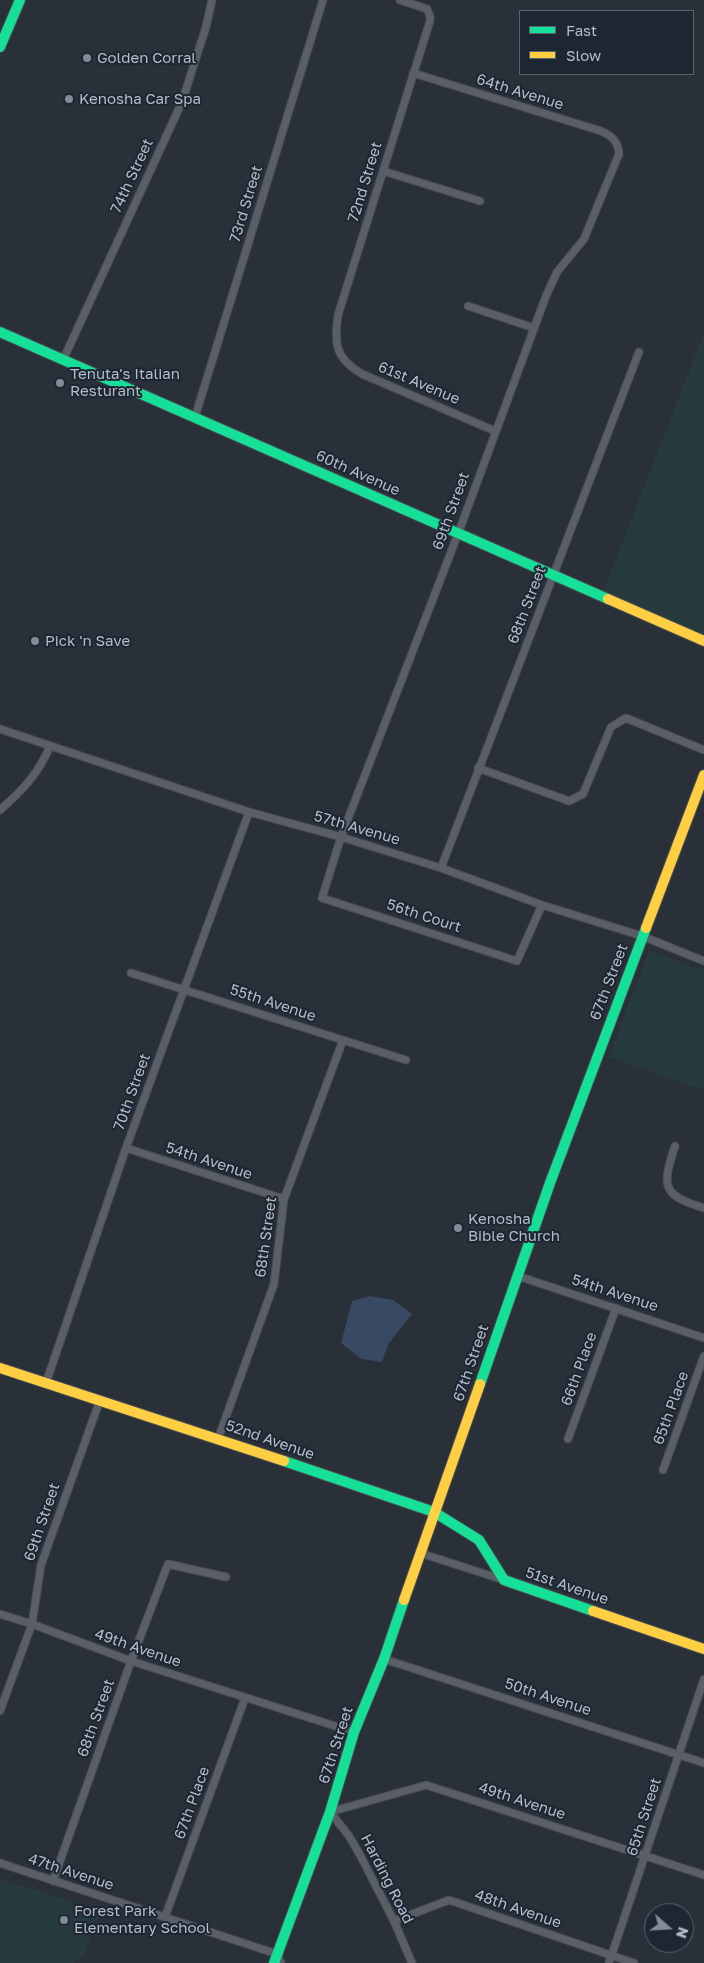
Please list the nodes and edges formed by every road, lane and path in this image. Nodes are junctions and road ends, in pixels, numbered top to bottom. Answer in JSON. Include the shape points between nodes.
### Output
{"nodes":[{"id":1,"x":19,"y":0,"type":"edge"},
{"id":2,"x":212,"y":0,"type":"edge"},
{"id":3,"x":323,"y":0,"type":"edge"},
{"id":4,"x":400,"y":0,"type":"edge"},
{"id":5,"x":0,"y":47,"type":"edge"},
{"id":6,"x":413,"y":73,"type":"junction"},
{"id":7,"x":616,"y":142,"type":"joint"},
{"id":8,"x":383,"y":171,"type":"junction"},
{"id":9,"x":480,"y":201,"type":"dead end"},
{"id":10,"x":468,"y":306,"type":"dead end"},
{"id":11,"x":534,"y":328,"type":"junction"},
{"id":12,"x":0,"y":332,"type":"edge"},
{"id":13,"x":338,"y":351,"type":"joint"},
{"id":14,"x":640,"y":352,"type":"dead end"},
{"id":15,"x":63,"y":360,"type":"junction"},
{"id":16,"x":195,"y":417,"type":"junction"},
{"id":17,"x":495,"y":431,"type":"junction"},
{"id":18,"x":458,"y":534,"type":"junction"},
{"id":19,"x":554,"y":574,"type":"junction"},
{"id":20,"x":704,"y":641,"type":"edge"},
{"id":21,"x":0,"y":730,"type":"edge"},
{"id":22,"x":50,"y":746,"type":"junction"},
{"id":23,"x":704,"y":750,"type":"edge"},
{"id":24,"x":478,"y":768,"type":"junction"},
{"id":25,"x":704,"y":775,"type":"edge"},
{"id":26,"x":0,"y":810,"type":"edge"},
{"id":27,"x":249,"y":812,"type":"junction"},
{"id":28,"x":341,"y":837,"type":"junction"},
{"id":29,"x":441,"y":868,"type":"junction"},
{"id":30,"x":322,"y":898,"type":"joint"},
{"id":31,"x":542,"y":905,"type":"junction"},
{"id":32,"x":642,"y":936,"type":"junction"},
{"id":33,"x":704,"y":961,"type":"edge"},
{"id":34,"x":131,"y":974,"type":"dead end"},
{"id":35,"x":184,"y":989,"type":"junction"},
{"id":36,"x":343,"y":1040,"type":"junction"},
{"id":37,"x":406,"y":1060,"type":"dead end"},
{"id":38,"x":675,"y":1146,"type":"dead end"},
{"id":39,"x":126,"y":1148,"type":"junction"},
{"id":40,"x":284,"y":1199,"type":"junction"},
{"id":41,"x":704,"y":1208,"type":"edge"},
{"id":42,"x":518,"y":1276,"type":"junction"},
{"id":43,"x":616,"y":1308,"type":"junction"},
{"id":44,"x":704,"y":1338,"type":"edge"},
{"id":45,"x":704,"y":1356,"type":"edge"},
{"id":46,"x":0,"y":1368,"type":"edge"},
{"id":47,"x":46,"y":1384,"type":"junction"},
{"id":48,"x":100,"y":1400,"type":"junction"},
{"id":49,"x":218,"y":1439,"type":"junction"},
{"id":50,"x":568,"y":1439,"type":"dead end"},
{"id":51,"x":663,"y":1470,"type":"dead end"},
{"id":52,"x":434,"y":1512,"type":"junction"},
{"id":53,"x":420,"y":1554,"type":"junction"},
{"id":54,"x":226,"y":1577,"type":"dead end"},
{"id":55,"x":504,"y":1580,"type":"junction"},
{"id":56,"x":0,"y":1614,"type":"edge"},
{"id":57,"x":32,"y":1624,"type":"junction"},
{"id":58,"x":704,"y":1649,"type":"edge"},
{"id":59,"x":384,"y":1658,"type":"junction"},
{"id":60,"x":131,"y":1661,"type":"junction"},
{"id":61,"x":704,"y":1679,"type":"edge"},
{"id":62,"x":245,"y":1698,"type":"junction"},
{"id":63,"x":0,"y":1711,"type":"edge"},
{"id":64,"x":354,"y":1732,"type":"junction"},
{"id":65,"x":678,"y":1755,"type":"junction"},
{"id":66,"x":704,"y":1763,"type":"edge"},
{"id":67,"x":330,"y":1812,"type":"junction"},
{"id":68,"x":646,"y":1855,"type":"junction"},
{"id":69,"x":0,"y":1863,"type":"edge"},
{"id":70,"x":704,"y":1875,"type":"edge"},
{"id":71,"x":53,"y":1881,"type":"junction"},
{"id":72,"x":165,"y":1917,"type":"junction"},
{"id":73,"x":394,"y":1921,"type":"junction"},
{"id":74,"x":610,"y":1959,"type":"edge"},
{"id":75,"x":277,"y":1960,"type":"edge"},
{"id":76,"x":412,"y":1963,"type":"edge"},
{"id":77,"x":634,"y":1963,"type":"edge"}],
"edges":[{"from":1,"to":5,"type":"street"},
{"from":2,"to":15,"type":"street","name":"74th Street","via":[[182,102]]},
{"from":3,"to":16,"type":"street","name":"73rd Street"},
{"from":4,"to":6,"type":"street","name":"72nd Street","via":[[427,9],[430,16]]},
{"from":6,"to":7,"type":"street","name":"64th Avenue","via":[[601,131]]},
{"from":6,"to":8,"type":"street","name":"72nd Street"},
{"from":7,"to":11,"type":"street","name":"69th Street","via":[[619,154],[594,217],[584,239],[558,272]]},
{"from":8,"to":9,"type":"street"},
{"from":8,"to":13,"type":"street","name":"72nd Street","via":[[338,315],[335,342]]},
{"from":10,"to":11,"type":"street"},
{"from":11,"to":17,"type":"street","name":"69th Street"},
{"from":12,"to":15,"type":"street","name":"60th Avenue"},
{"from":13,"to":17,"type":"street","name":"61st Avenue","via":[[353,369],[362,374]]},
{"from":14,"to":19,"type":"street","name":"68th Street"},
{"from":15,"to":16,"type":"street","name":"60th Avenue"},
{"from":16,"to":18,"type":"street","name":"60th Avenue"},
{"from":17,"to":18,"type":"street","name":"69th Street"},
{"from":18,"to":19,"type":"street","name":"60th Avenue"},
{"from":18,"to":28,"type":"street","name":"69th Street"},
{"from":19,"to":20,"type":"street","name":"60th Avenue"},
{"from":19,"to":24,"type":"street","name":"68th Street"},
{"from":21,"to":22,"type":"street","name":"57th Avenue"},
{"from":22,"to":26,"type":"street","via":[[31,780]]},
{"from":22,"to":27,"type":"street","name":"57th Avenue"},
{"from":23,"to":24,"type":"street","via":[[626,718],[611,727],[583,794],[568,801]]},
{"from":24,"to":29,"type":"street","name":"68th Street"},
{"from":25,"to":32,"type":"street","name":"67th Street"},
{"from":27,"to":28,"type":"street","name":"57th Avenue"},
{"from":27,"to":35,"type":"street","name":"70th Street"},
{"from":28,"to":29,"type":"street","name":"57th Avenue"},
{"from":28,"to":30,"type":"street","name":"69th Street"},
{"from":29,"to":31,"type":"street","name":"57th Avenue"},
{"from":30,"to":31,"type":"street","name":"56th Court","via":[[517,961]]},
{"from":31,"to":32,"type":"street","name":"57th Avenue"},
{"from":32,"to":33,"type":"street","name":"57th Avenue"},
{"from":32,"to":42,"type":"street","name":"67th Street"},
{"from":34,"to":35,"type":"street","name":"55th Avenue"},
{"from":35,"to":36,"type":"street","name":"55th Avenue"},
{"from":35,"to":39,"type":"street","name":"70th Street"},
{"from":36,"to":37,"type":"street","name":"55th Avenue"},
{"from":36,"to":40,"type":"street","name":"68th Street"},
{"from":38,"to":41,"type":"street","via":[[666,1186],[680,1199]]},
{"from":39,"to":40,"type":"street","name":"54th Avenue"},
{"from":39,"to":47,"type":"street","name":"70th Street"},
{"from":40,"to":49,"type":"street","name":"68th Street","via":[[274,1284]]},
{"from":42,"to":43,"type":"street","name":"54th Avenue"},
{"from":42,"to":52,"type":"street","name":"67th Street"},
{"from":43,"to":44,"type":"street","name":"54th Avenue"},
{"from":43,"to":50,"type":"street","name":"66th Place"},
{"from":45,"to":51,"type":"street","name":"65th Place"},
{"from":46,"to":47,"type":"street","name":"52nd Avenue"},
{"from":47,"to":48,"type":"street","name":"52nd Avenue"},
{"from":48,"to":49,"type":"street","name":"52nd Avenue"},
{"from":48,"to":57,"type":"street","name":"69th Street","via":[[41,1565]]},
{"from":49,"to":52,"type":"street","name":"52nd Avenue"},
{"from":52,"to":53,"type":"street","name":"67th Street"},
{"from":52,"to":55,"type":"street","name":"52nd Avenue","via":[[479,1540]]},
{"from":53,"to":55,"type":"street","name":"51st Avenue"},
{"from":53,"to":59,"type":"street","name":"67th Street"},
{"from":54,"to":60,"type":"street","name":"68th Street","via":[[168,1564]]},
{"from":55,"to":58,"type":"street","name":"51st Avenue"},
{"from":56,"to":57,"type":"street","name":"49th Avenue"},
{"from":57,"to":60,"type":"street","name":"49th Avenue"},
{"from":57,"to":63,"type":"street","name":"69th Street"},
{"from":59,"to":64,"type":"street","name":"67th Street"},
{"from":59,"to":65,"type":"street","name":"50th Avenue"},
{"from":60,"to":62,"type":"street","name":"49th Avenue"},
{"from":60,"to":71,"type":"street","name":"68th Street"},
{"from":61,"to":65,"type":"street","name":"65th Street"},
{"from":62,"to":64,"type":"street","name":"49th Avenue"},
{"from":62,"to":72,"type":"street","name":"67th Place"},
{"from":64,"to":67,"type":"street","name":"67th Street"},
{"from":65,"to":66,"type":"street","name":"50th Avenue"},
{"from":65,"to":68,"type":"street","name":"65th Street"},
{"from":67,"to":68,"type":"street","name":"49th Avenue","via":[[426,1785]]},
{"from":67,"to":73,"type":"street","name":"Harding Road","via":[[353,1842]]},
{"from":67,"to":75,"type":"street","name":"67th Street"},
{"from":68,"to":70,"type":"street","name":"49th Avenue"},
{"from":68,"to":74,"type":"street","name":"65th Street"},
{"from":69,"to":71,"type":"street","name":"47th Avenue"},
{"from":71,"to":72,"type":"street","name":"47th Avenue"},
{"from":72,"to":75,"type":"street","name":"47th Avenue"},
{"from":73,"to":74,"type":"street","name":"48th Avenue","via":[[449,1900]]},
{"from":73,"to":76,"type":"street","name":"Harding Road"},
{"from":74,"to":77,"type":"street","name":"48th Avenue"}]}
